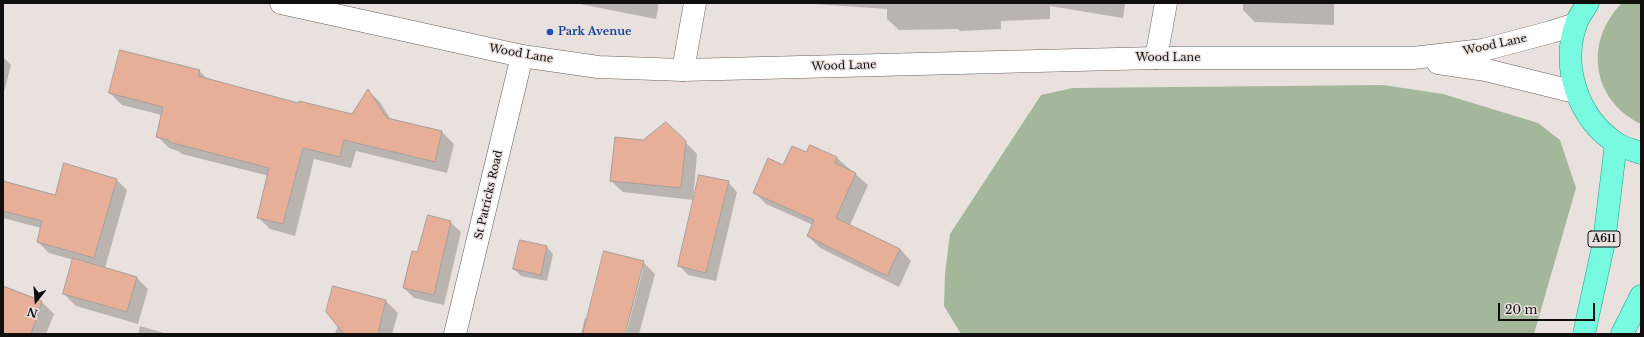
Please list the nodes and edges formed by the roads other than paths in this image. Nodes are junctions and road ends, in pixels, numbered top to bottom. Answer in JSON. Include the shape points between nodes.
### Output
{"nodes":[{"id":1,"x":281,"y":3,"type":"edge"},
{"id":2,"x":695,"y":3,"type":"edge"},
{"id":3,"x":1166,"y":3,"type":"edge"},
{"id":4,"x":1588,"y":3,"type":"edge"},
{"id":5,"x":1576,"y":24,"type":"junction"},
{"id":6,"x":522,"y":56,"type":"junction"},
{"id":7,"x":1156,"y":58,"type":"junction"},
{"id":8,"x":1413,"y":58,"type":"junction"},
{"id":9,"x":683,"y":70,"type":"junction"},
{"id":10,"x":1576,"y":92,"type":"junction"},
{"id":11,"x":1616,"y":143,"type":"junction"},
{"id":12,"x":1641,"y":153,"type":"edge"},
{"id":13,"x":1641,"y":296,"type":"edge"},
{"id":14,"x":455,"y":334,"type":"edge"},
{"id":15,"x":1584,"y":334,"type":"edge"},
{"id":16,"x":1622,"y":334,"type":"edge"}],
"edges":[{"from":1,"to":6,"type":"street","name":"Wood Lane"},
{"from":2,"to":9,"type":"street"},
{"from":3,"to":7,"type":"street"},
{"from":4,"to":5,"type":"main road"},
{"from":5,"to":8,"type":"street","name":"Wood Lane","via":[[1483,50]]},
{"from":5,"to":10,"type":"main road","via":[[1570,59]]},
{"from":6,"to":9,"type":"street","name":"Wood Lane","via":[[598,67]]},
{"from":6,"to":14,"type":"street","name":"St Patricks Road"},
{"from":7,"to":8,"type":"street","name":"Wood Lane"},
{"from":7,"to":9,"type":"street","name":"Wood Lane"},
{"from":8,"to":10,"type":"street","name":"Wood Lane","via":[[1486,70]]},
{"from":10,"to":11,"type":"main road","via":[[1591,121]]},
{"from":11,"to":12,"type":"main road"},
{"from":11,"to":15,"type":"main road","number":"A611","via":[[1604,242]]},
{"from":13,"to":16,"type":"main road"}]}
